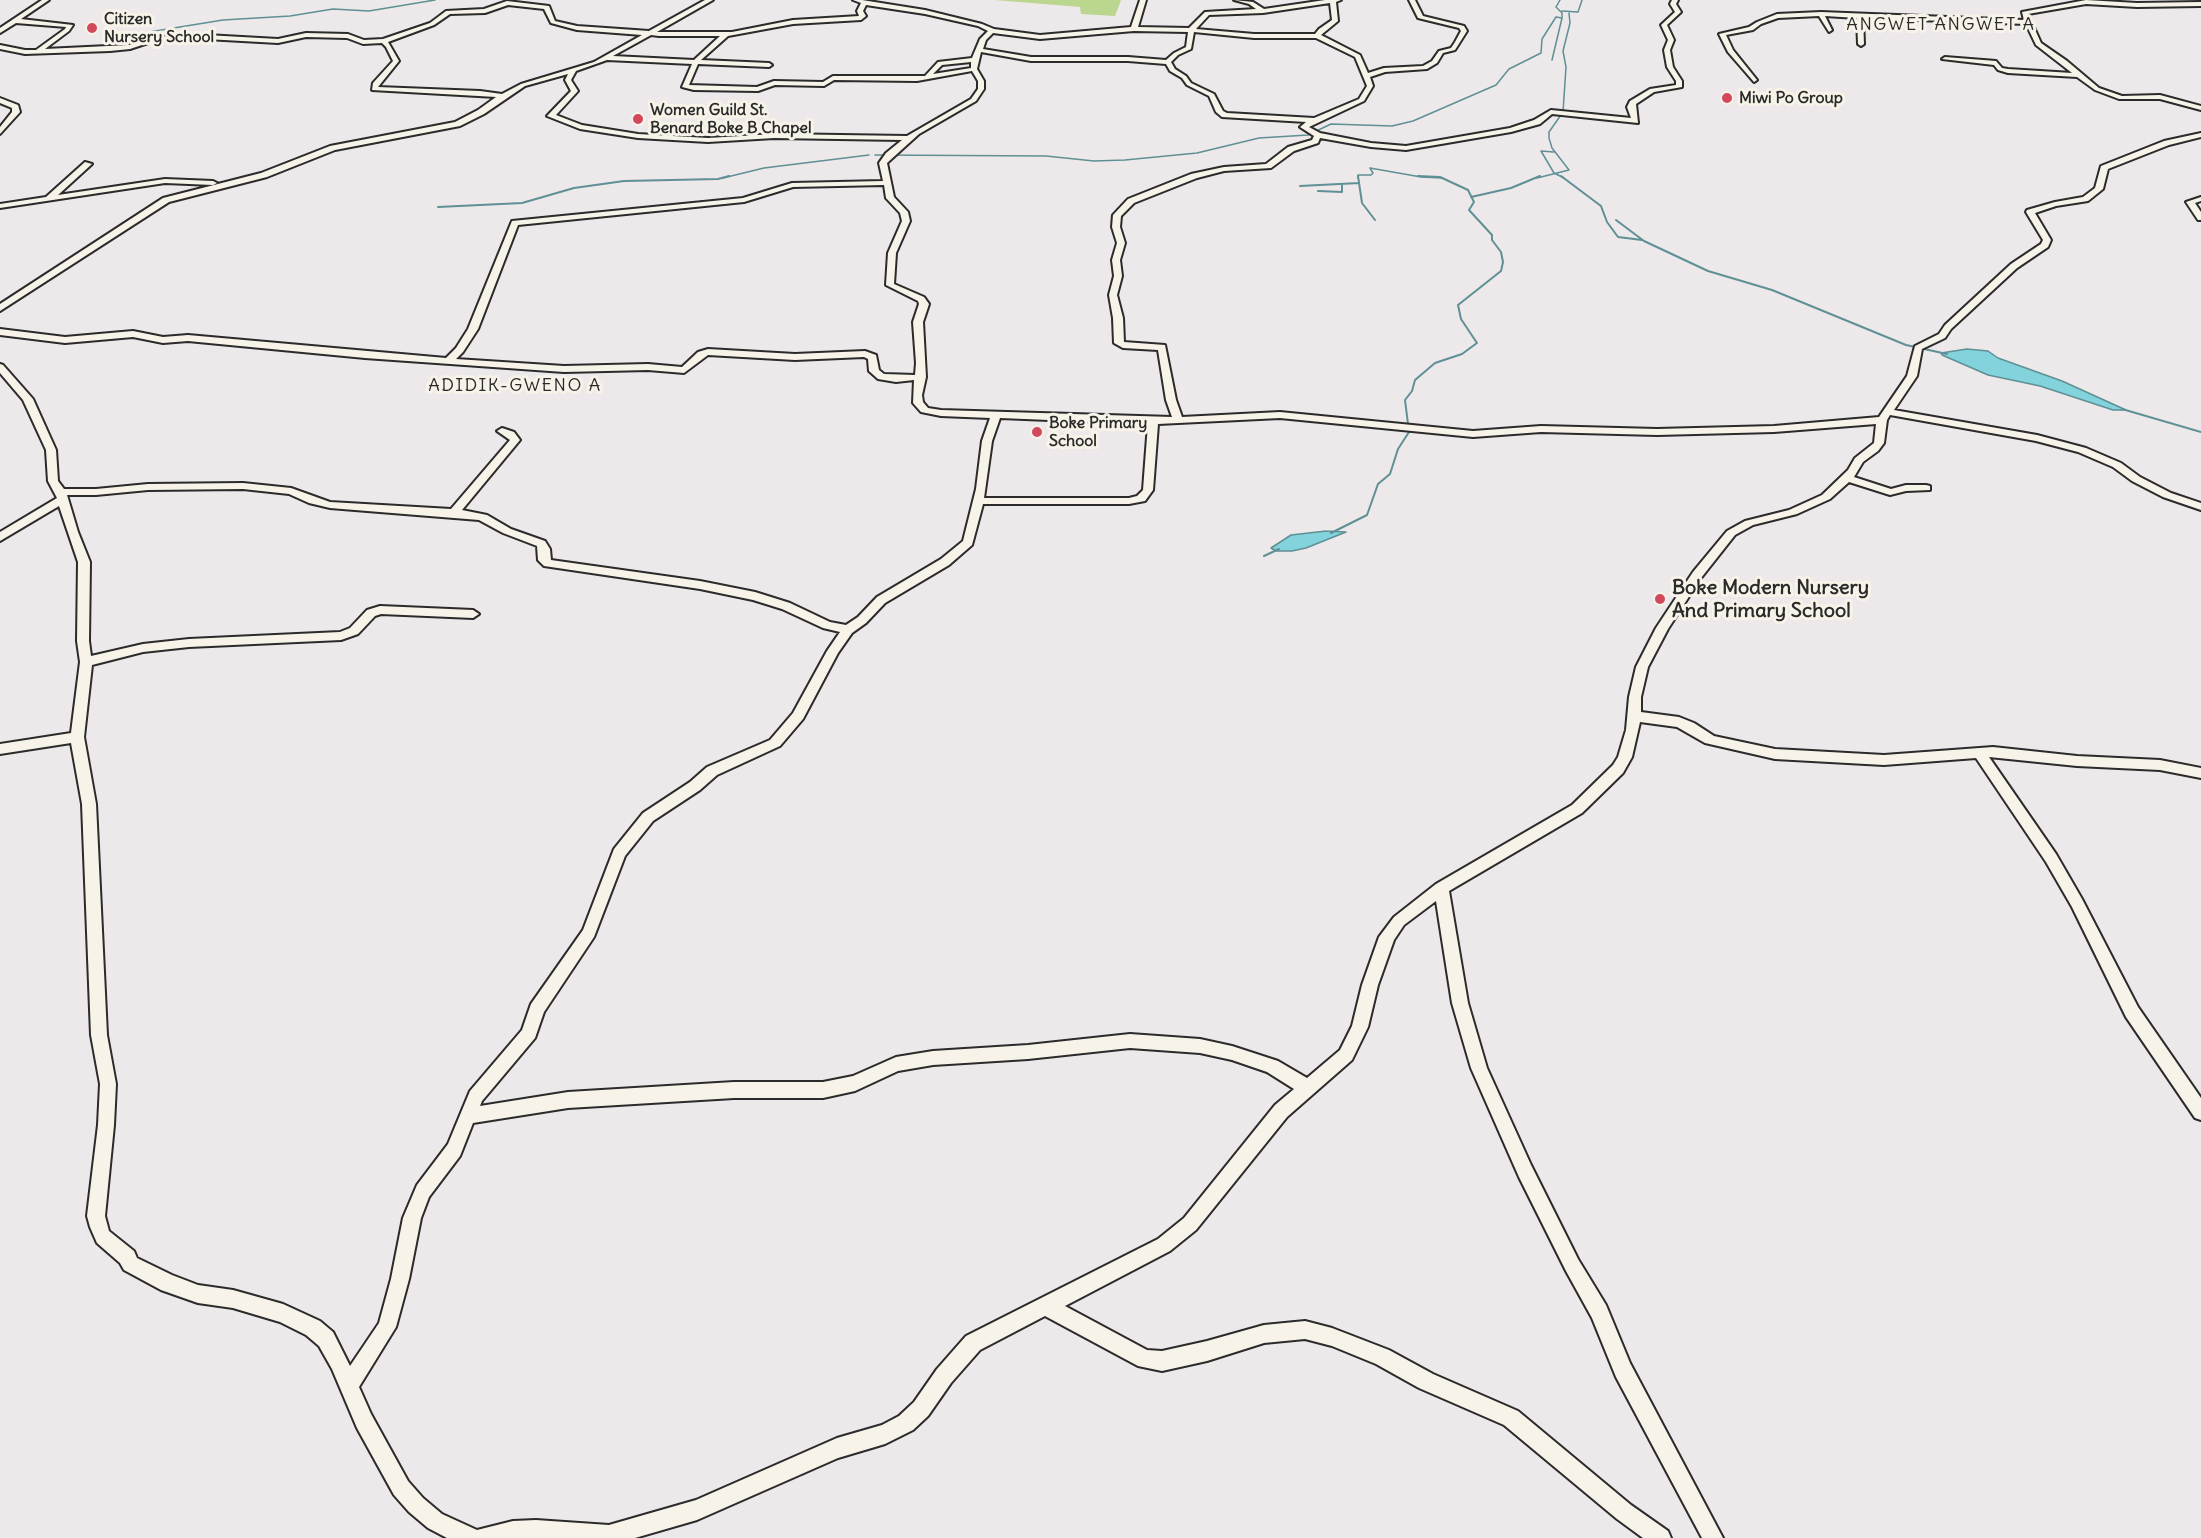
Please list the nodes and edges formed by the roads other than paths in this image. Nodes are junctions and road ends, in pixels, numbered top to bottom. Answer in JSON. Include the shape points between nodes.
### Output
{"nodes":[{"id":1,"x":46,"y":0,"type":"edge"},
{"id":2,"x":710,"y":0,"type":"edge"},
{"id":3,"x":856,"y":0,"type":"edge"},
{"id":4,"x":1143,"y":0,"type":"edge"},
{"id":5,"x":1237,"y":0,"type":"edge"},
{"id":6,"x":1290,"y":0,"type":"edge"},
{"id":7,"x":1413,"y":0,"type":"edge"},
{"id":8,"x":1675,"y":0,"type":"edge"},
{"id":9,"x":2064,"y":0,"type":"edge"},
{"id":10,"x":1336,"y":1,"type":"edge"},
{"id":11,"x":2086,"y":1,"type":"edge"},
{"id":12,"x":919,"y":2,"type":"dead end"},
{"id":13,"x":864,"y":3,"type":"junction"},
{"id":14,"x":2201,"y":4,"type":"edge"},
{"id":15,"x":1294,"y":7,"type":"junction"},
{"id":16,"x":920,"y":10,"type":"junction"},
{"id":17,"x":1263,"y":11,"type":"junction"},
{"id":18,"x":1821,"y":14,"type":"junction"},
{"id":19,"x":1860,"y":17,"type":"junction"},
{"id":20,"x":16,"y":21,"type":"junction"},
{"id":21,"x":2026,"y":22,"type":"junction"},
{"id":22,"x":1134,"y":29,"type":"junction"},
{"id":23,"x":1191,"y":30,"type":"junction"},
{"id":24,"x":1829,"y":30,"type":"dead end"},
{"id":25,"x":0,"y":31,"type":"edge"},
{"id":26,"x":992,"y":31,"type":"junction"},
{"id":27,"x":652,"y":34,"type":"junction"},
{"id":28,"x":726,"y":34,"type":"junction"},
{"id":29,"x":1317,"y":36,"type":"junction"},
{"id":30,"x":384,"y":41,"type":"junction"},
{"id":31,"x":1861,"y":44,"type":"dead end"},
{"id":32,"x":0,"y":48,"type":"edge"},
{"id":33,"x":980,"y":50,"type":"junction"},
{"id":34,"x":38,"y":51,"type":"junction"},
{"id":35,"x":605,"y":58,"type":"junction"},
{"id":36,"x":1945,"y":59,"type":"dead end"},
{"id":37,"x":696,"y":62,"type":"junction"},
{"id":38,"x":1168,"y":62,"type":"junction"},
{"id":39,"x":975,"y":64,"type":"junction"},
{"id":40,"x":769,"y":65,"type":"dead end"},
{"id":41,"x":573,"y":71,"type":"junction"},
{"id":42,"x":928,"y":75,"type":"junction"},
{"id":43,"x":2079,"y":75,"type":"junction"},
{"id":44,"x":1365,"y":76,"type":"junction"},
{"id":45,"x":1754,"y":80,"type":"dead end"},
{"id":46,"x":503,"y":96,"type":"junction"},
{"id":47,"x":0,"y":100,"type":"edge"},
{"id":48,"x":2201,"y":108,"type":"edge"},
{"id":49,"x":1312,"y":120,"type":"junction"},
{"id":50,"x":0,"y":132,"type":"edge"},
{"id":51,"x":1318,"y":135,"type":"junction"},
{"id":52,"x":2201,"y":135,"type":"edge"},
{"id":53,"x":909,"y":138,"type":"junction"},
{"id":54,"x":88,"y":164,"type":"dead end"},
{"id":55,"x":886,"y":183,"type":"junction"},
{"id":56,"x":227,"y":184,"type":"junction"},
{"id":57,"x":2201,"y":199,"type":"edge"},
{"id":58,"x":47,"y":200,"type":"junction"},
{"id":59,"x":0,"y":206,"type":"edge"},
{"id":60,"x":2201,"y":218,"type":"edge"},
{"id":61,"x":0,"y":308,"type":"edge"},
{"id":62,"x":0,"y":332,"type":"edge"},
{"id":63,"x":449,"y":360,"type":"junction"},
{"id":64,"x":0,"y":368,"type":"edge"},
{"id":65,"x":921,"y":377,"type":"junction"},
{"id":66,"x":996,"y":416,"type":"junction"},
{"id":67,"x":1886,"y":416,"type":"junction"},
{"id":68,"x":1929,"y":418,"type":"junction"},
{"id":69,"x":1153,"y":420,"type":"junction"},
{"id":70,"x":1178,"y":420,"type":"junction"},
{"id":71,"x":1928,"y":430,"type":"dead end"},
{"id":72,"x":502,"y":431,"type":"dead end"},
{"id":73,"x":1848,"y":477,"type":"junction"},
{"id":74,"x":1926,"y":488,"type":"dead end"},
{"id":75,"x":62,"y":496,"type":"junction"},
{"id":76,"x":979,"y":501,"type":"junction"},
{"id":77,"x":2201,"y":507,"type":"edge"},
{"id":78,"x":454,"y":513,"type":"junction"},
{"id":79,"x":0,"y":537,"type":"edge"},
{"id":80,"x":473,"y":614,"type":"dead end"},
{"id":81,"x":848,"y":630,"type":"junction"},
{"id":82,"x":86,"y":662,"type":"junction"},
{"id":83,"x":1634,"y":716,"type":"junction"},
{"id":84,"x":77,"y":737,"type":"junction"},
{"id":85,"x":0,"y":749,"type":"edge"},
{"id":86,"x":1980,"y":754,"type":"junction"},
{"id":87,"x":2201,"y":773,"type":"edge"},
{"id":88,"x":1441,"y":888,"type":"junction"},
{"id":89,"x":1306,"y":1087,"type":"junction"},
{"id":90,"x":2201,"y":1112,"type":"edge"},
{"id":91,"x":470,"y":1116,"type":"junction"},
{"id":92,"x":1046,"y":1306,"type":"junction"},
{"id":93,"x":350,"y":1384,"type":"junction"},
{"id":94,"x":1707,"y":1534,"type":"edge"},
{"id":95,"x":470,"y":1538,"type":"edge"},
{"id":96,"x":484,"y":1538,"type":"edge"},
{"id":97,"x":1661,"y":1538,"type":"edge"}],
"edges":[{"from":1,"to":20,"type":"street"},
{"from":2,"to":27,"type":"street"},
{"from":3,"to":13,"type":"street"},
{"from":4,"to":22,"type":"street"},
{"from":5,"to":17,"type":"street"},
{"from":6,"to":15,"type":"street"},
{"from":7,"to":44,"type":"street","via":[[1420,17],[1459,26],[1464,31],[1461,37],[1453,49],[1442,52],[1425,69],[1384,70]]},
{"from":8,"to":51,"type":"street","via":[[1678,12],[1664,25],[1671,40],[1667,50],[1670,67],[1679,87],[1652,90],[1633,103],[1635,121],[1551,112],[1537,122],[1511,130],[1406,148]]},
{"from":9,"to":11,"type":"street"},
{"from":10,"to":15,"type":"street"},
{"from":10,"to":29,"type":"street","via":[[1335,21]]},
{"from":11,"to":14,"type":"street"},
{"from":11,"to":21,"type":"street","via":[[2026,11]]},
{"from":12,"to":16,"type":"street"},
{"from":13,"to":16,"type":"street"},
{"from":13,"to":28,"type":"street","via":[[860,11],[863,16],[859,18],[798,21]]},
{"from":15,"to":17,"type":"street"},
{"from":16,"to":26,"type":"street"},
{"from":17,"to":23,"type":"street","via":[[1207,13]]},
{"from":18,"to":19,"type":"street"},
{"from":18,"to":24,"type":"street"},
{"from":18,"to":45,"type":"street","via":[[1785,14],[1751,29],[1724,33],[1730,51]]},
{"from":19,"to":21,"type":"street"},
{"from":19,"to":31,"type":"street"},
{"from":20,"to":25,"type":"street"},
{"from":20,"to":34,"type":"street","via":[[70,25]]},
{"from":21,"to":43,"type":"street","via":[[2038,44]]},
{"from":22,"to":23,"type":"street"},
{"from":22,"to":26,"type":"street","via":[[1040,37]]},
{"from":23,"to":29,"type":"street"},
{"from":23,"to":38,"type":"street","via":[[1189,48]]},
{"from":26,"to":33,"type":"street","via":[[982,39]]},
{"from":27,"to":28,"type":"street"},
{"from":27,"to":30,"type":"street","via":[[565,26],[551,20],[547,7],[507,3],[485,11],[448,12],[432,24]]},
{"from":27,"to":35,"type":"street"},
{"from":28,"to":37,"type":"street"},
{"from":29,"to":44,"type":"street","via":[[1357,55]]},
{"from":30,"to":34,"type":"street","via":[[363,42],[348,36],[306,35],[282,41],[188,36],[150,40],[124,48]]},
{"from":30,"to":46,"type":"street","via":[[396,62],[374,89]]},
{"from":32,"to":34,"type":"street"},
{"from":33,"to":38,"type":"street","via":[[1031,59]]},
{"from":33,"to":39,"type":"street"},
{"from":35,"to":37,"type":"street"},
{"from":35,"to":41,"type":"street"},
{"from":36,"to":43,"type":"street","via":[[1996,63],[2008,71]]},
{"from":37,"to":40,"type":"street"},
{"from":37,"to":42,"type":"street","via":[[685,87],[758,89],[772,83],[824,84],[833,78],[917,79]]},
{"from":38,"to":49,"type":"street","via":[[1189,84],[1212,95],[1225,115]]},
{"from":39,"to":42,"type":"street","via":[[959,73]]},
{"from":39,"to":42,"type":"street","via":[[940,63]]},
{"from":39,"to":53,"type":"street","via":[[981,89],[974,100]]},
{"from":41,"to":46,"type":"street","via":[[523,85]]},
{"from":41,"to":53,"type":"street","via":[[568,80],[575,91],[551,116],[580,127],[638,136],[708,140],[774,136]]},
{"from":43,"to":48,"type":"street","via":[[2121,98],[2160,97]]},
{"from":44,"to":49,"type":"street","via":[[1370,88],[1362,100]]},
{"from":46,"to":56,"type":"street","via":[[457,124],[333,148],[264,175]]},
{"from":47,"to":50,"type":"street","via":[[15,107],[16,112]]},
{"from":49,"to":51,"type":"street","via":[[1304,127]]},
{"from":51,"to":70,"type":"street","via":[[1311,144],[1291,149],[1265,167],[1224,169],[1194,176],[1131,201],[1116,215],[1121,243],[1113,295],[1119,343],[1162,347]]},
{"from":52,"to":67,"type":"street","via":[[2166,143],[2104,168],[2099,189],[2085,199],[2030,212],[2047,240],[2045,245],[2014,266],[1942,336],[1918,348],[1912,376]]},
{"from":53,"to":55,"type":"street","via":[[884,160]]},
{"from":54,"to":58,"type":"street"},
{"from":55,"to":63,"type":"street","via":[[792,185],[744,200],[515,222],[473,329]]},
{"from":55,"to":65,"type":"street","via":[[890,198],[904,212],[906,221],[892,253],[890,285],[924,304],[918,322]]},
{"from":56,"to":58,"type":"street","via":[[165,181]]},
{"from":56,"to":61,"type":"street","via":[[184,193],[153,206]]},
{"from":57,"to":60,"type":"street","via":[[2190,202]]},
{"from":58,"to":59,"type":"street"},
{"from":62,"to":63,"type":"street","via":[[65,340],[133,334],[163,340],[263,343]]},
{"from":63,"to":65,"type":"street","via":[[564,369],[684,370],[704,352],[795,357],[861,354],[873,357],[874,371],[881,377]]},
{"from":64,"to":75,"type":"street","via":[[28,399],[51,450],[53,481]]},
{"from":65,"to":66,"type":"street","via":[[917,395],[925,410]]},
{"from":66,"to":69,"type":"street"},
{"from":66,"to":76,"type":"street","via":[[987,441]]},
{"from":67,"to":68,"type":"street"},
{"from":67,"to":70,"type":"street","via":[[1774,429],[1541,429],[1473,434],[1280,415]]},
{"from":67,"to":73,"type":"street","via":[[1879,443]]},
{"from":68,"to":71,"type":"street"},
{"from":68,"to":77,"type":"street","via":[[2082,450],[2167,495]]},
{"from":69,"to":70,"type":"street"},
{"from":69,"to":76,"type":"street","via":[[1148,494],[1142,499]]},
{"from":72,"to":78,"type":"street","via":[[515,440]]},
{"from":73,"to":74,"type":"street","via":[[1890,492]]},
{"from":73,"to":83,"type":"street","via":[[1813,504],[1731,533],[1659,632],[1642,667]]},
{"from":75,"to":78,"type":"street","via":[[121,488],[243,486],[291,491],[330,505]]},
{"from":75,"to":79,"type":"street"},
{"from":75,"to":82,"type":"street","via":[[84,562]]},
{"from":76,"to":81,"type":"street","via":[[964,548],[881,600]]},
{"from":78,"to":81,"type":"street","via":[[483,517],[541,544],[543,560],[548,563],[747,594]]},
{"from":80,"to":82,"type":"street","via":[[380,610],[371,613],[354,631],[341,636],[189,643],[143,648]]},
{"from":81,"to":91,"type":"street","via":[[798,716],[775,743],[712,771],[648,817],[619,853],[589,933],[537,1009],[529,1033],[476,1096]]},
{"from":82,"to":84,"type":"street"},
{"from":83,"to":86,"type":"street","via":[[1679,722],[1710,740],[1775,754],[1884,760]]},
{"from":83,"to":88,"type":"street","via":[[1625,757],[1618,769],[1577,809]]},
{"from":84,"to":85,"type":"street"},
{"from":84,"to":93,"type":"street","via":[[89,804],[99,1035],[108,1084],[96,1216],[103,1237],[128,1257],[130,1264],[168,1283],[198,1294],[283,1313],[313,1328],[326,1339]]},
{"from":86,"to":87,"type":"street","via":[[2160,765]]},
{"from":86,"to":90,"type":"street","via":[[2056,867],[2132,1012]]},
{"from":88,"to":89,"type":"street","via":[[1399,921],[1387,937],[1360,1027],[1346,1055]]},
{"from":88,"to":94,"type":"street","via":[[1460,1003],[1479,1068],[1525,1171]]},
{"from":89,"to":91,"type":"street","via":[[1272,1066],[1232,1053],[1200,1046],[1130,1041],[933,1058],[896,1064],[855,1083],[823,1090],[734,1090],[568,1100]]},
{"from":89,"to":92,"type":"street","via":[[1274,1118],[1190,1224],[1164,1245]]},
{"from":91,"to":93,"type":"street","via":[[454,1150],[423,1191],[412,1218],[387,1327]]},
{"from":92,"to":96,"type":"street","via":[[973,1343],[921,1408],[906,1423],[885,1434],[837,1448],[697,1510],[609,1534],[536,1530]]},
{"from":92,"to":97,"type":"street","via":[[1145,1359],[1162,1361],[1264,1334],[1305,1330],[1332,1337],[1511,1418]]},
{"from":93,"to":95,"type":"street","via":[[364,1421],[401,1488],[435,1521]]}]}
